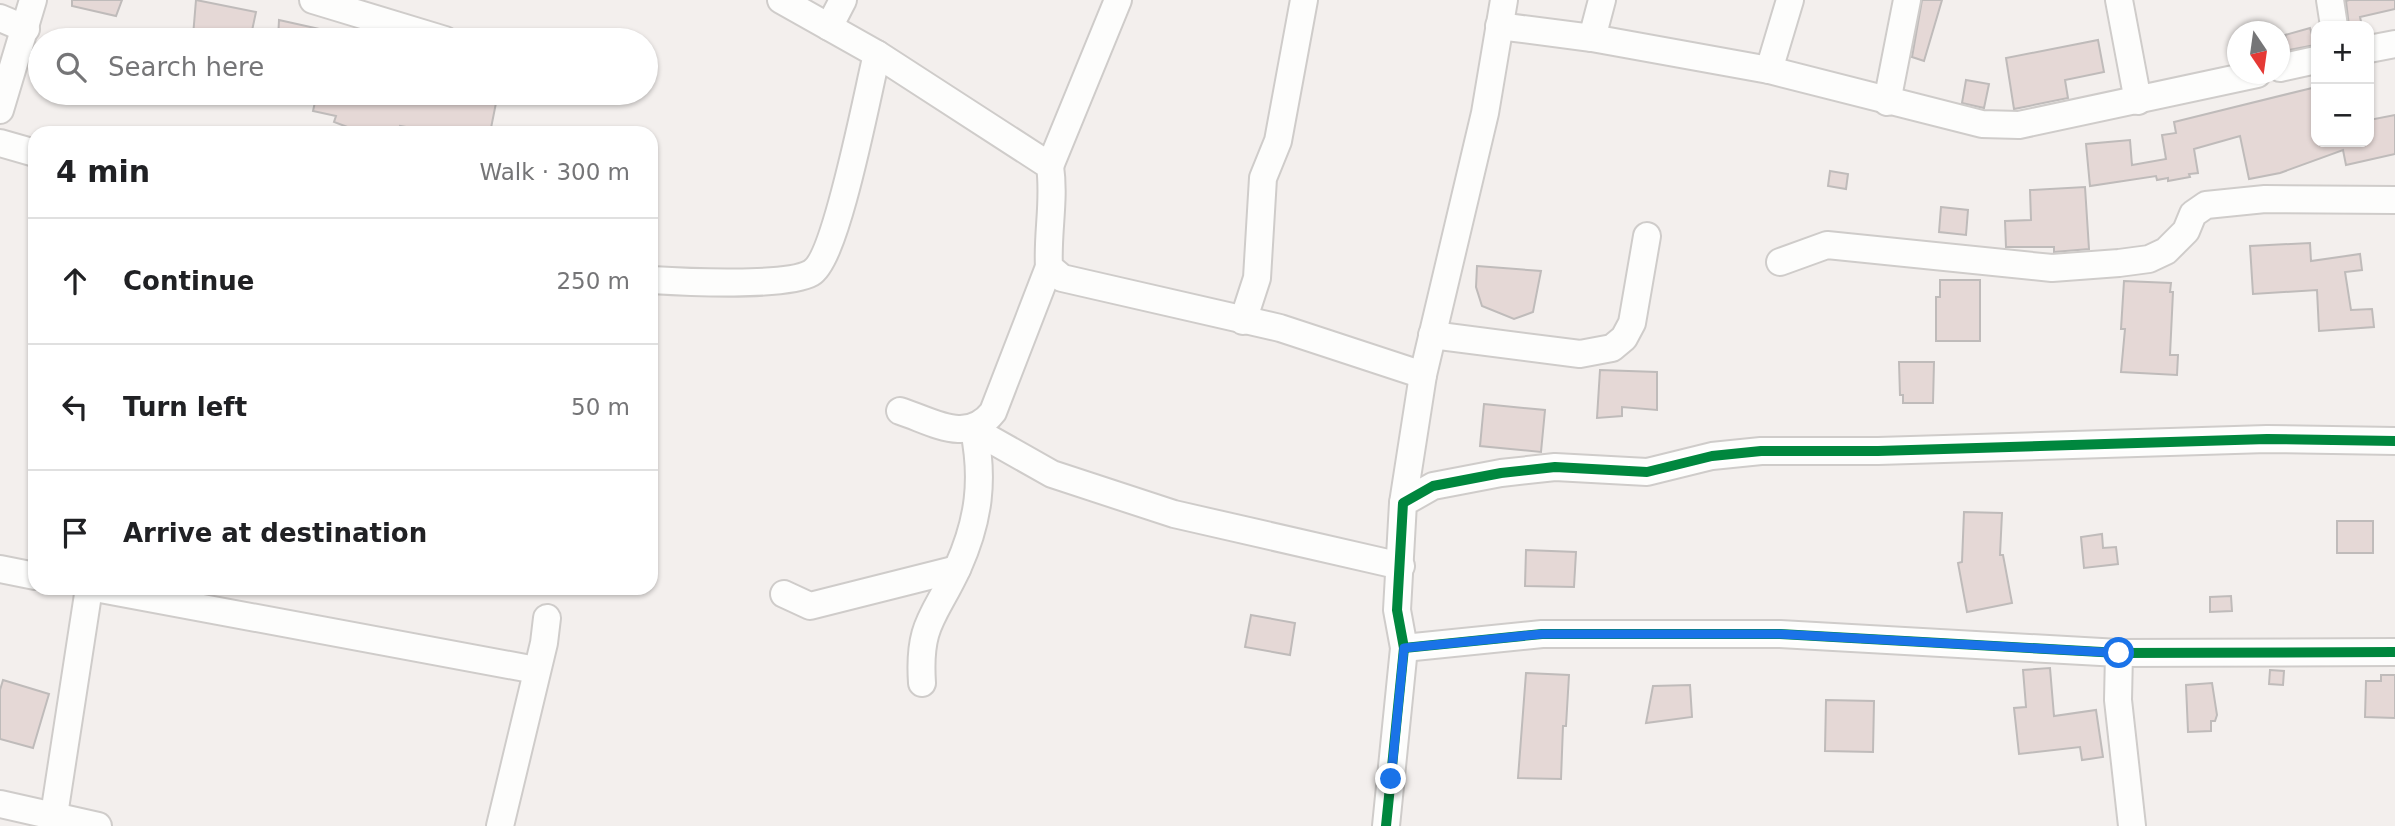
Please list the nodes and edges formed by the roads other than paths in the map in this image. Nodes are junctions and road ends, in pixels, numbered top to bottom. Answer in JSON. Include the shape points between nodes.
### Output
{"nodes":[{"id":1,"x":33,"y":0,"type":"edge"},
{"id":2,"x":313,"y":0,"type":"edge"},
{"id":3,"x":781,"y":0,"type":"edge"},
{"id":4,"x":843,"y":0,"type":"edge"},
{"id":5,"x":1118,"y":0,"type":"edge"},
{"id":6,"x":1304,"y":0,"type":"edge"},
{"id":7,"x":1504,"y":0,"type":"edge"},
{"id":8,"x":1602,"y":0,"type":"edge"},
{"id":9,"x":1790,"y":0,"type":"edge"},
{"id":10,"x":1907,"y":0,"type":"edge"},
{"id":11,"x":2119,"y":0,"type":"edge"},
{"id":12,"x":2330,"y":0,"type":"edge"},
{"id":13,"x":0,"y":18,"type":"edge"},
{"id":14,"x":2333,"y":21,"type":"edge"},
{"id":15,"x":1499,"y":26,"type":"junction"},
{"id":16,"x":830,"y":27,"type":"junction"},
{"id":17,"x":405,"y":28,"type":"edge"},
{"id":18,"x":26,"y":29,"type":"junction"},
{"id":19,"x":1592,"y":38,"type":"junction"},
{"id":20,"x":2395,"y":44,"type":"edge"},
{"id":21,"x":2374,"y":48,"type":"edge"},
{"id":22,"x":877,"y":54,"type":"junction"},
{"id":23,"x":2311,"y":61,"type":"edge"},
{"id":24,"x":2290,"y":66,"type":"edge"},
{"id":25,"x":1769,"y":70,"type":"junction"},
{"id":26,"x":2227,"y":81,"type":"edge"},
{"id":27,"x":2138,"y":101,"type":"junction"},
{"id":28,"x":1888,"y":103,"type":"junction"},
{"id":29,"x":0,"y":110,"type":"edge"},
{"id":30,"x":0,"y":143,"type":"edge"},
{"id":31,"x":28,"y":151,"type":"edge"},
{"id":32,"x":1050,"y":166,"type":"junction"},
{"id":33,"x":2395,"y":200,"type":"edge"},
{"id":34,"x":1647,"y":236,"type":"dead end"},
{"id":35,"x":1780,"y":262,"type":"dead end"},
{"id":36,"x":1049,"y":267,"type":"junction"},
{"id":37,"x":658,"y":280,"type":"edge"},
{"id":38,"x":1243,"y":321,"type":"junction"},
{"id":39,"x":1432,"y":335,"type":"junction"},
{"id":40,"x":1423,"y":375,"type":"junction"},
{"id":41,"x":900,"y":411,"type":"dead end"},
{"id":42,"x":974,"y":430,"type":"junction"},
{"id":43,"x":2395,"y":441,"type":"edge"},
{"id":44,"x":1403,"y":503,"type":"junction"},
{"id":45,"x":1401,"y":566,"type":"junction"},
{"id":46,"x":0,"y":569,"type":"edge"},
{"id":47,"x":957,"y":569,"type":"junction"},
{"id":48,"x":28,"y":575,"type":"edge"},
{"id":49,"x":784,"y":594,"type":"dead end"},
{"id":50,"x":88,"y":595,"type":"edge"},
{"id":51,"x":133,"y":595,"type":"edge"},
{"id":52,"x":547,"y":618,"type":"dead end"},
{"id":53,"x":1404,"y":648,"type":"junction"},
{"id":54,"x":2395,"y":652,"type":"edge"},
{"id":55,"x":2119,"y":653,"type":"junction"},
{"id":56,"x":536,"y":670,"type":"junction"},
{"id":57,"x":922,"y":683,"type":"dead end"},
{"id":58,"x":0,"y":804,"type":"edge"},
{"id":59,"x":54,"y":815,"type":"junction"},
{"id":60,"x":98,"y":826,"type":"edge"},
{"id":61,"x":500,"y":826,"type":"edge"},
{"id":62,"x":1386,"y":826,"type":"edge"},
{"id":63,"x":2132,"y":826,"type":"edge"}],
"edges":[{"from":1,"to":18,"type":"street"},
{"from":2,"to":17,"type":"street"},
{"from":3,"to":16,"type":"street"},
{"from":4,"to":16,"type":"street"},
{"from":5,"to":32,"type":"street"},
{"from":6,"to":38,"type":"street","via":[[1278,141],[1263,178],[1257,278]]},
{"from":7,"to":15,"type":"street"},
{"from":8,"to":19,"type":"street"},
{"from":9,"to":25,"type":"street"},
{"from":10,"to":28,"type":"street"},
{"from":11,"to":27,"type":"street"},
{"from":12,"to":14,"type":"street"},
{"from":13,"to":18,"type":"street"},
{"from":15,"to":19,"type":"street"},
{"from":15,"to":39,"type":"street","via":[[1483,125]]},
{"from":16,"to":22,"type":"street"},
{"from":18,"to":29,"type":"street"},
{"from":19,"to":25,"type":"street"},
{"from":20,"to":21,"type":"street"},
{"from":22,"to":32,"type":"street"},
{"from":22,"to":37,"type":"street","via":[[835,228],[823,261],[813,272],[780,280]]},
{"from":23,"to":24,"type":"street"},
{"from":25,"to":28,"type":"street"},
{"from":26,"to":27,"type":"street"},
{"from":27,"to":28,"type":"street","via":[[2019,125],[1982,124]]},
{"from":30,"to":31,"type":"street"},
{"from":32,"to":36,"type":"street","via":[[1054,190]]},
{"from":33,"to":35,"type":"street","via":[[2265,198],[2206,205],[2193,214],[2186,231],[2166,251],[2149,259],[2119,263],[2052,268],[1828,245]]},
{"from":34,"to":39,"type":"street","via":[[1632,323],[1612,348],[1580,354]]},
{"from":36,"to":38,"type":"street","via":[[1062,278]]},
{"from":36,"to":42,"type":"street","via":[[993,412]]},
{"from":38,"to":40,"type":"street"},
{"from":39,"to":40,"type":"street"},
{"from":40,"to":44,"type":"street"},
{"from":41,"to":42,"type":"street"},
{"from":42,"to":45,"type":"street","via":[[1052,474],[1161,510]]},
{"from":42,"to":47,"type":"street","via":[[981,494]]},
{"from":43,"to":44,"type":"street","via":[[2267,439],[1761,452],[1712,456],[1647,472],[1555,467],[1501,473],[1433,486]]},
{"from":44,"to":45,"type":"street"},
{"from":45,"to":53,"type":"street","via":[[1397,610]]},
{"from":46,"to":48,"type":"street"},
{"from":47,"to":49,"type":"street","via":[[810,606]]},
{"from":47,"to":57,"type":"street","via":[[926,625],[920,653]]},
{"from":50,"to":59,"type":"street"},
{"from":51,"to":56,"type":"street"},
{"from":52,"to":56,"type":"street"},
{"from":53,"to":55,"type":"street","via":[[1542,634],[1780,634]]},
{"from":53,"to":62,"type":"street"},
{"from":54,"to":55,"type":"street"},
{"from":55,"to":63,"type":"street","via":[[2118,700]]},
{"from":56,"to":61,"type":"street"},
{"from":58,"to":59,"type":"street"},
{"from":59,"to":60,"type":"street"}]}
